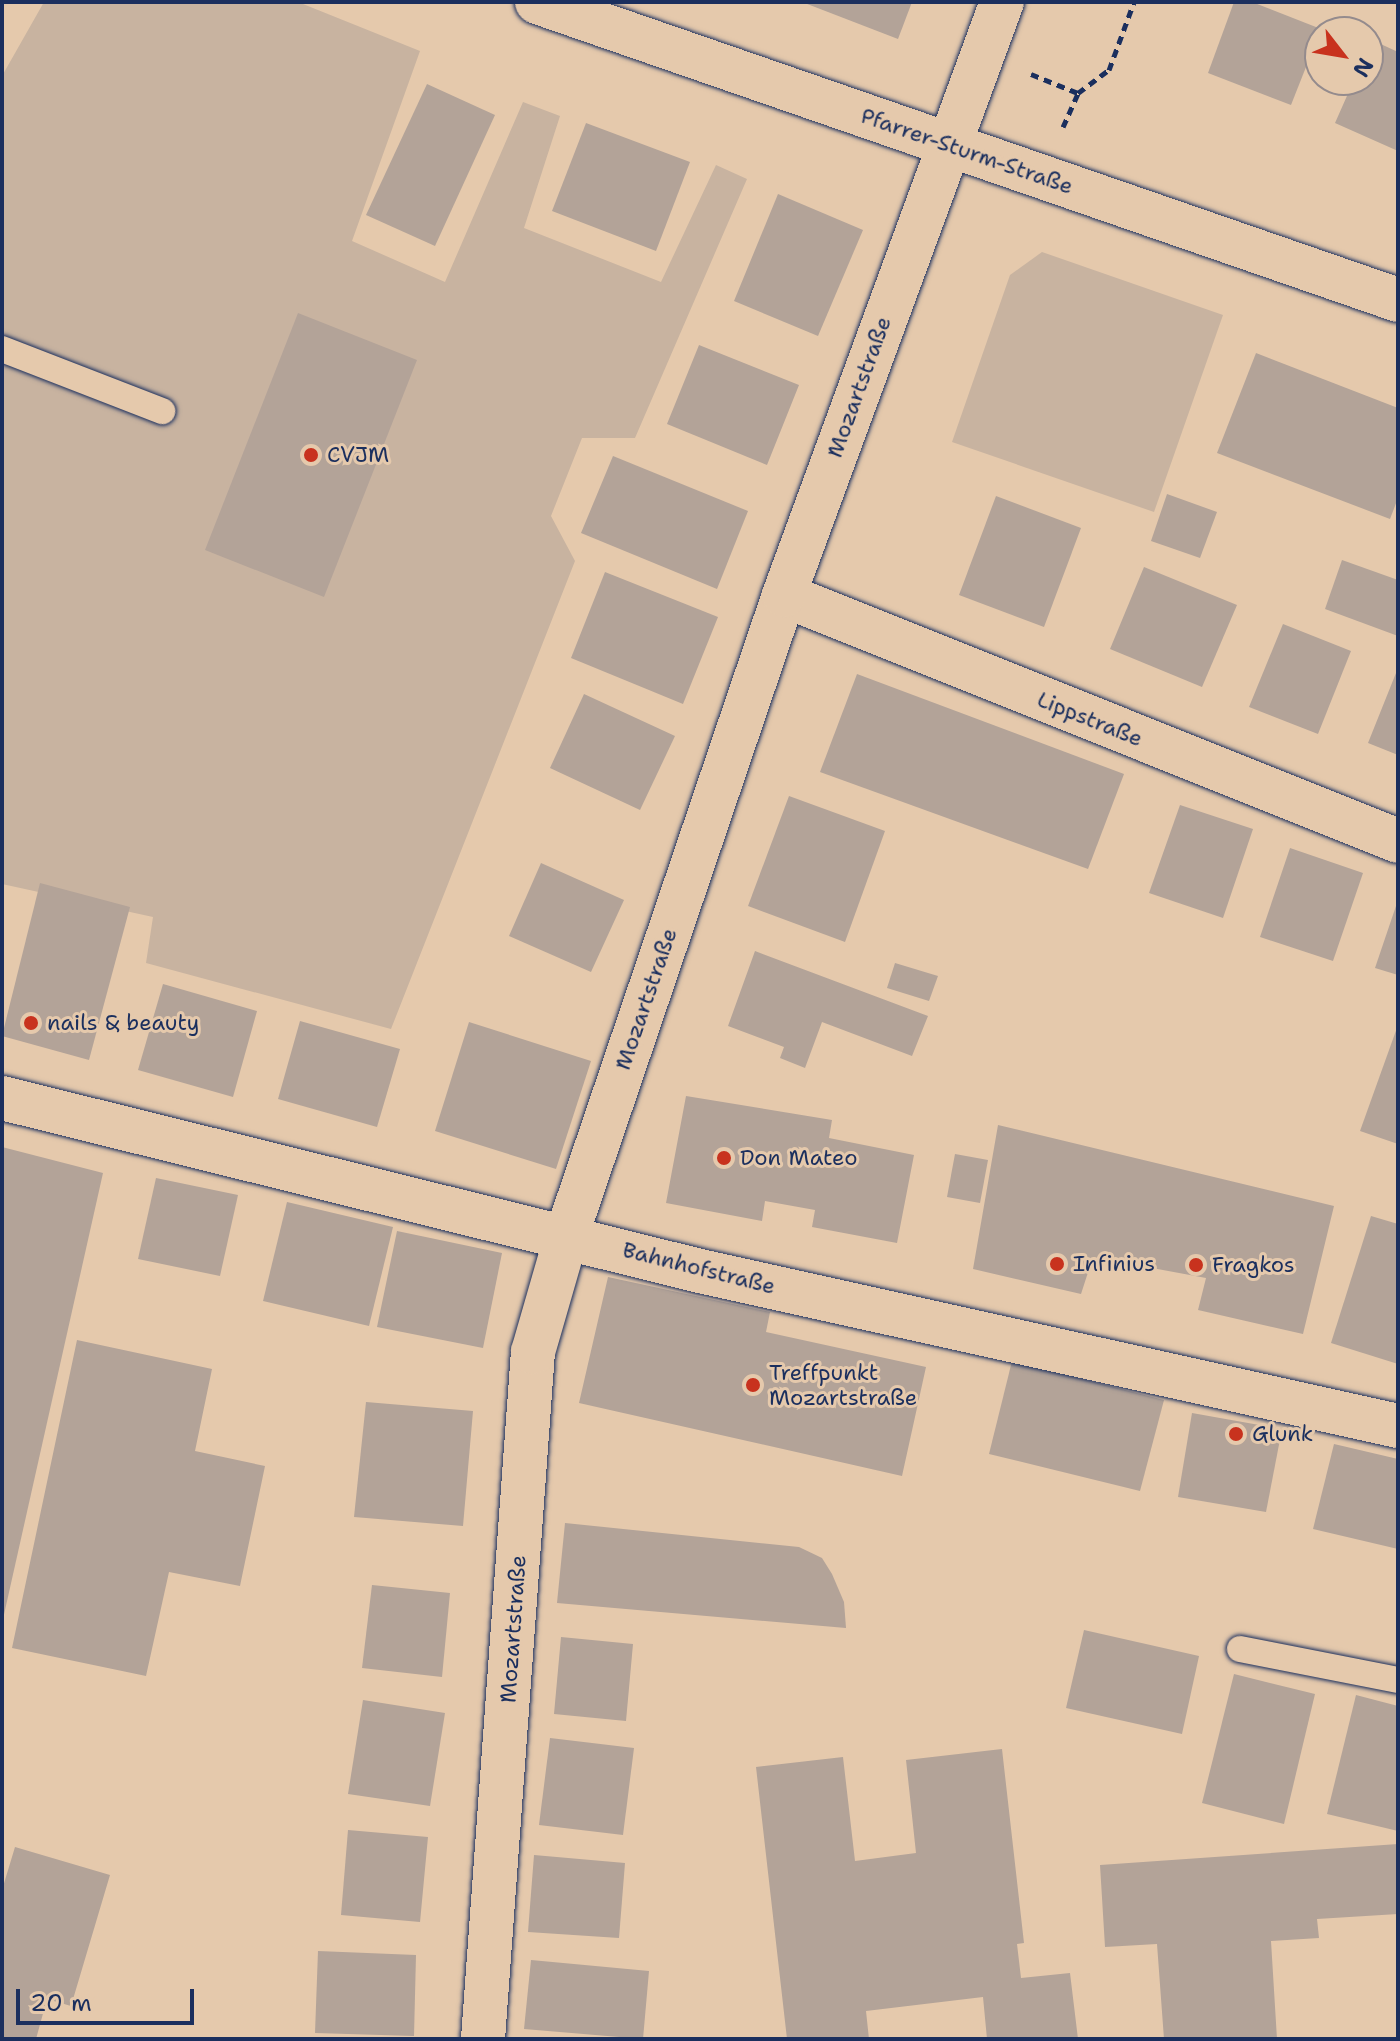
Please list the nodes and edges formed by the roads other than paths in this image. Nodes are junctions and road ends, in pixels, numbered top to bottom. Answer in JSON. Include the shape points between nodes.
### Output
{"nodes":[{"id":1,"x":537,"y":2,"type":"edge"},
{"id":2,"x":1002,"y":2,"type":"edge"},
{"id":3,"x":947,"y":146,"type":"junction"},
{"id":4,"x":1398,"y":300,"type":"edge"},
{"id":5,"x":2,"y":349,"type":"edge"},
{"id":6,"x":162,"y":411,"type":"dead end"},
{"id":7,"x":784,"y":595,"type":"junction"},
{"id":8,"x":1398,"y":841,"type":"edge"},
{"id":9,"x":2,"y":1098,"type":"edge"},
{"id":10,"x":567,"y":1234,"type":"junction"},
{"id":11,"x":1398,"y":1426,"type":"edge"},
{"id":12,"x":1240,"y":1649,"type":"dead end"},
{"id":13,"x":1398,"y":1680,"type":"edge"},
{"id":14,"x":483,"y":2039,"type":"edge"}],
"edges":[{"from":1,"to":3,"type":"street","name":"Pfarrer-Sturm-Straße"},
{"from":2,"to":3,"type":"street","name":"Mozartstraße"},
{"from":3,"to":4,"type":"street","name":"Pfarrer-Sturm-Straße"},
{"from":3,"to":7,"type":"street","name":"Mozartstraße"},
{"from":5,"to":6,"type":"lane"},
{"from":7,"to":8,"type":"street","name":"Lippstraße"},
{"from":7,"to":10,"type":"street","name":"Mozartstraße"},
{"from":9,"to":10,"type":"street","name":"Bahnhofstraße"},
{"from":10,"to":11,"type":"street","name":"Bahnhofstraße","via":[[700,1271]]},
{"from":10,"to":14,"type":"street","name":"Mozartstraße","via":[[533,1352]]},
{"from":12,"to":13,"type":"lane"}]}
